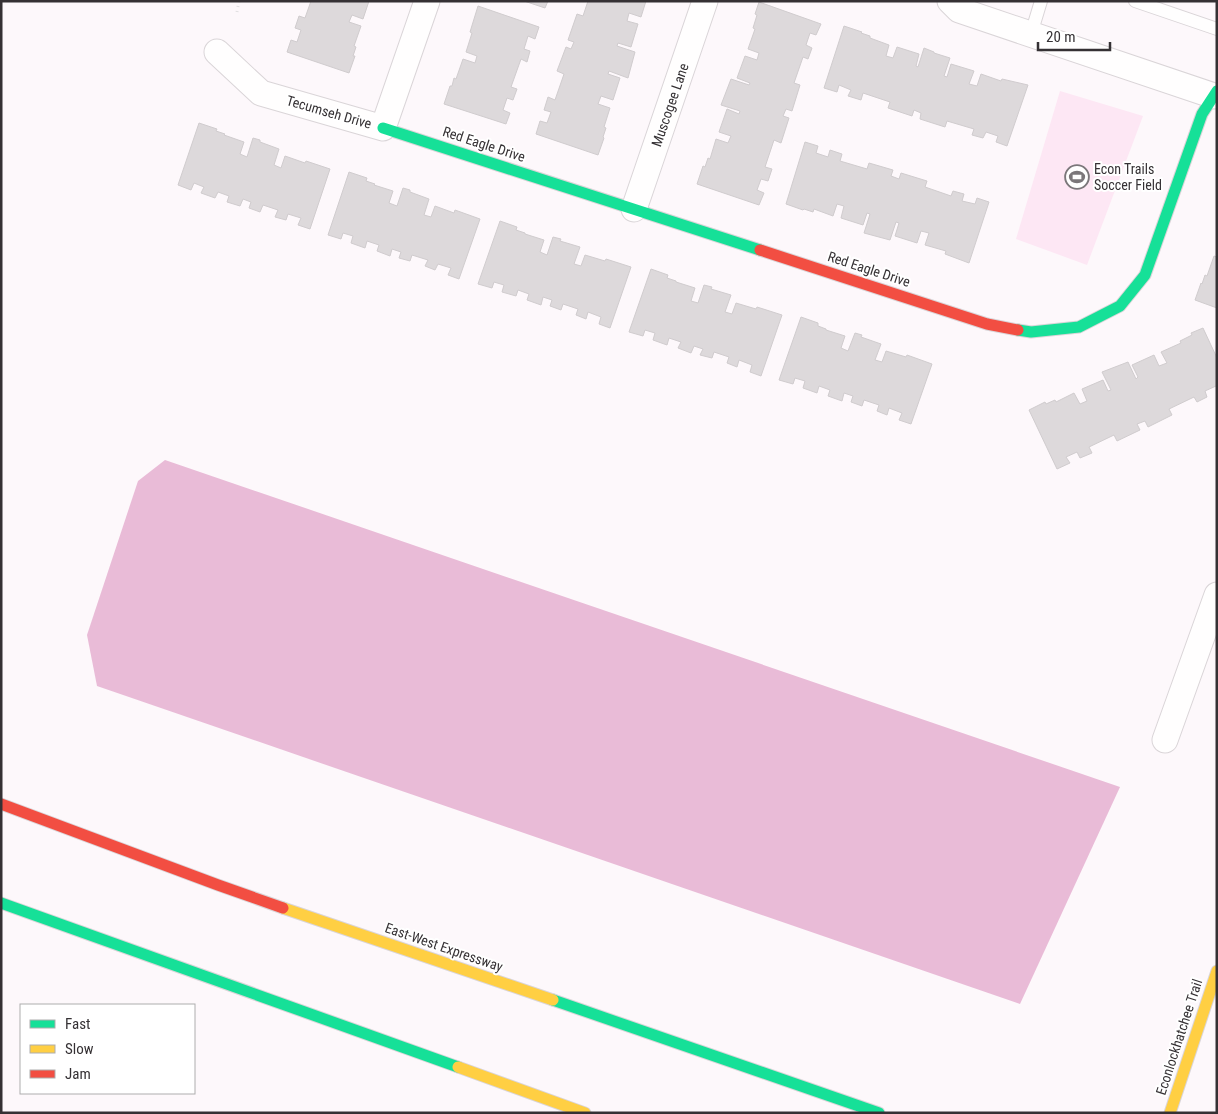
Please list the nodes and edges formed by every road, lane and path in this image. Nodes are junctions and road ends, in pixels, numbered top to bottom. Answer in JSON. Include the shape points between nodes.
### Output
{"nodes":[{"id":1,"x":239,"y":1,"type":"edge"},
{"id":2,"x":427,"y":1,"type":"edge"},
{"id":3,"x":705,"y":1,"type":"edge"},
{"id":4,"x":950,"y":1,"type":"edge"},
{"id":5,"x":1041,"y":1,"type":"edge"},
{"id":6,"x":1135,"y":1,"type":"edge"},
{"id":7,"x":237,"y":12,"type":"dead end"},
{"id":8,"x":1217,"y":29,"type":"edge"},
{"id":9,"x":1030,"y":34,"type":"junction"},
{"id":10,"x":217,"y":52,"type":"dead end"},
{"id":11,"x":1215,"y":94,"type":"edge"},
{"id":12,"x":383,"y":128,"type":"junction"},
{"id":13,"x":634,"y":209,"type":"junction"},
{"id":14,"x":1217,"y":595,"type":"edge"},
{"id":15,"x":1165,"y":740,"type":"dead end"},
{"id":16,"x":1,"y":804,"type":"edge"},
{"id":17,"x":1,"y":903,"type":"edge"},
{"id":18,"x":1217,"y":971,"type":"edge"},
{"id":19,"x":585,"y":1113,"type":"edge"},
{"id":20,"x":879,"y":1113,"type":"edge"},
{"id":21,"x":1170,"y":1113,"type":"edge"}],
"edges":[{"from":1,"to":7,"type":"path"},
{"from":2,"to":12,"type":"street","name":"Tecumseh Drive"},
{"from":3,"to":13,"type":"street","name":"Muscogee Lane"},
{"from":4,"to":9,"type":"street","via":[[959,10]]},
{"from":5,"to":9,"type":"lane"},
{"from":6,"to":8,"type":"lane"},
{"from":9,"to":11,"type":"street"},
{"from":10,"to":12,"type":"street","name":"Tecumseh Drive","via":[[261,93]]},
{"from":11,"to":13,"type":"main road","name":"Red Eagle Drive","via":[[1202,114],[1145,275],[1120,306],[1079,326],[1031,332],[987,324]]},
{"from":12,"to":13,"type":"main road","name":"Red Eagle Drive"},
{"from":14,"to":15,"type":"street"},
{"from":16,"to":20,"type":"main road","name":"East-West Expressway","via":[[218,885]]},
{"from":17,"to":19,"type":"main road"},
{"from":18,"to":21,"type":"main road","name":"Econlockhatchee Trail"}]}
